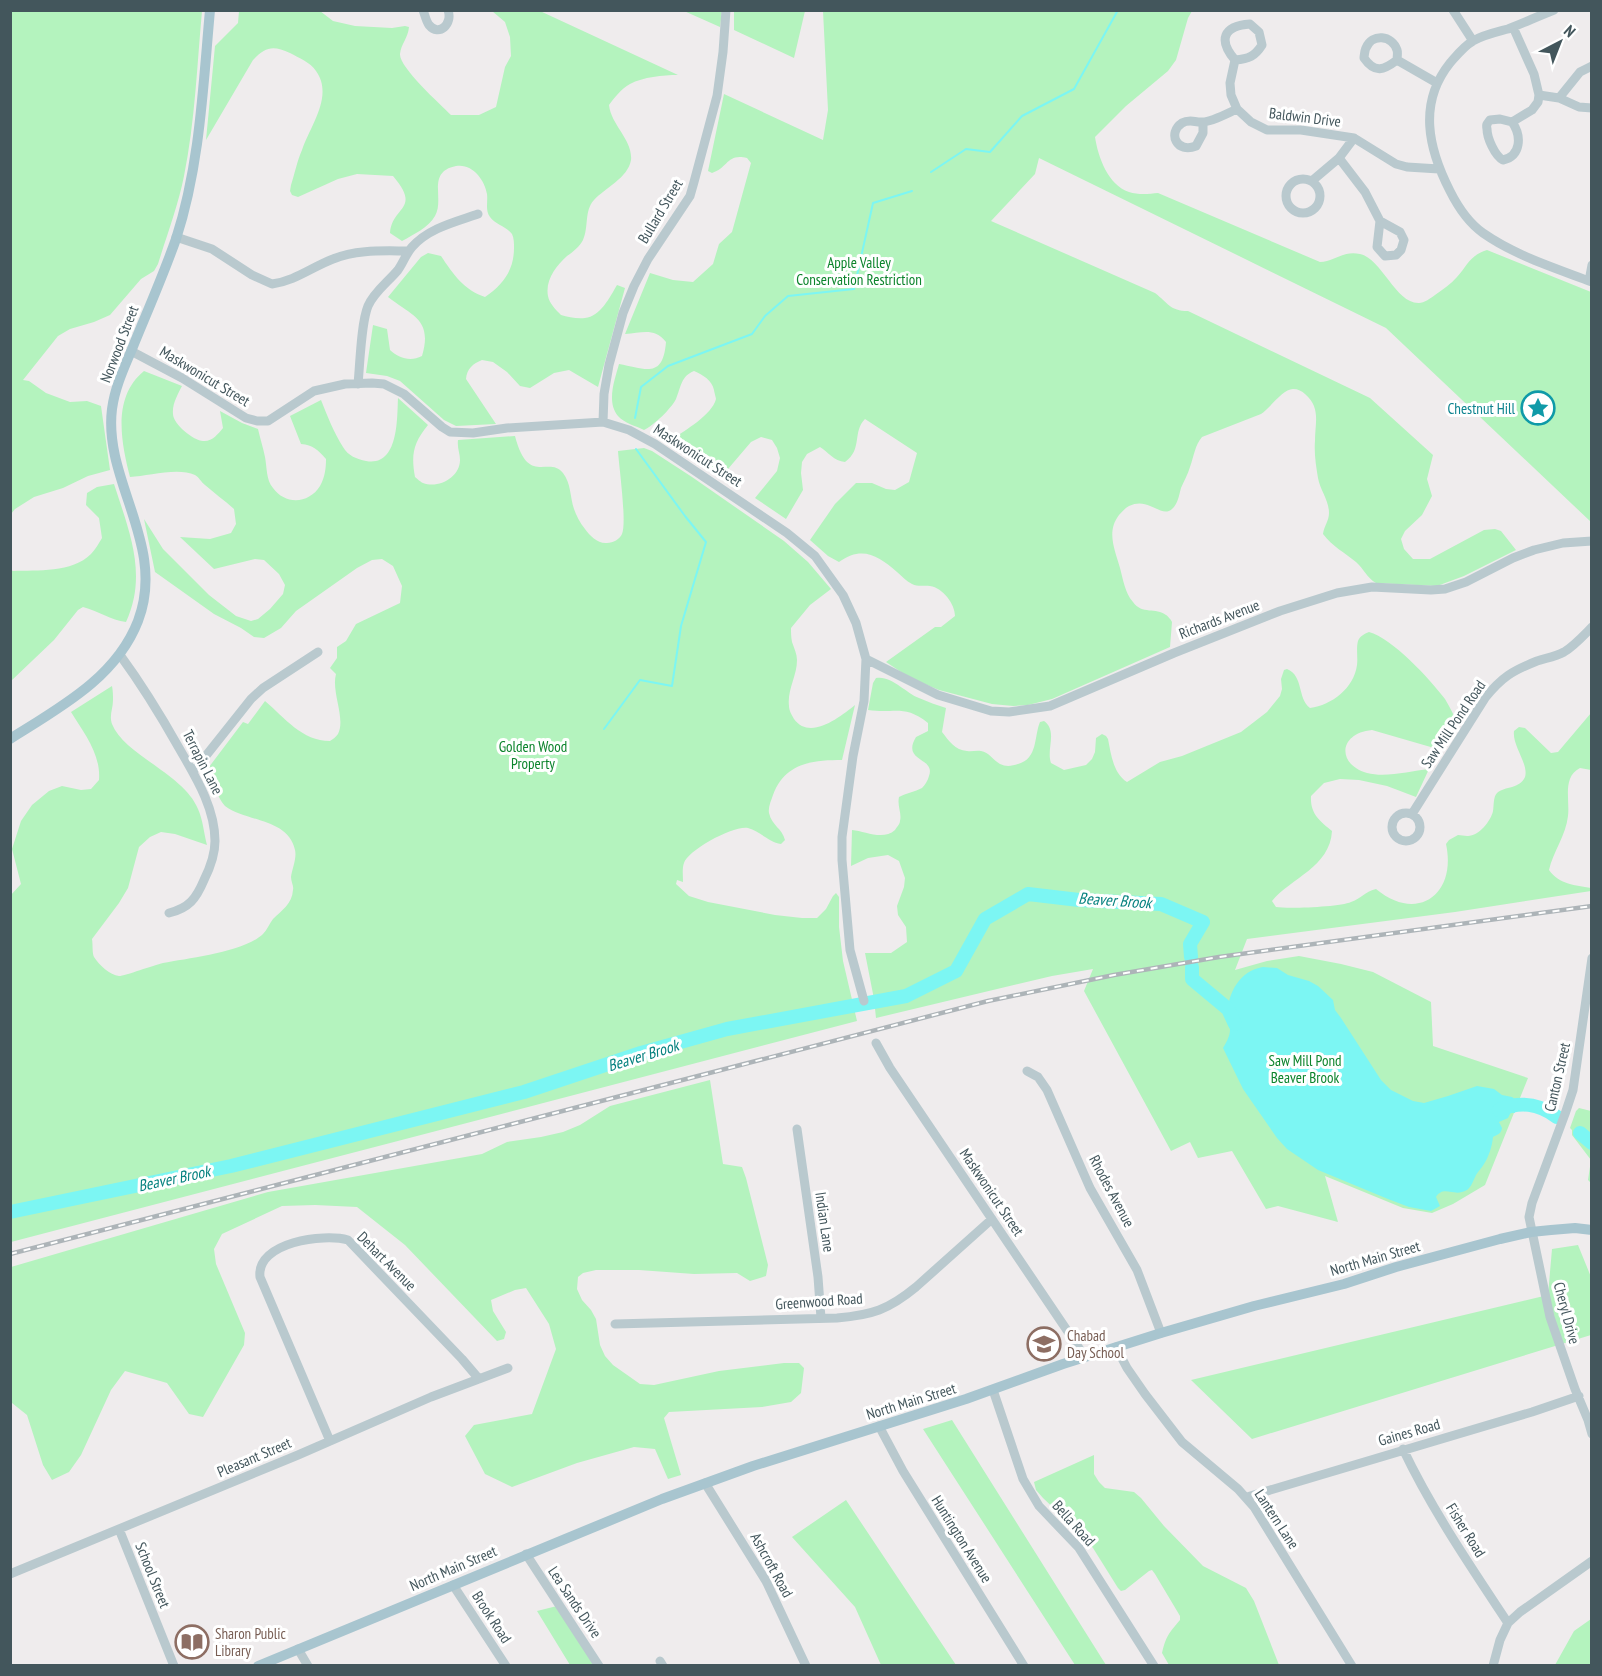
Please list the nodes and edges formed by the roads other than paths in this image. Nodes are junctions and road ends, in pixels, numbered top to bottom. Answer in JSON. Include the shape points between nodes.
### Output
{"nodes":[{"id":1,"x":210,"y":10,"type":"edge"},
{"id":2,"x":423,"y":10,"type":"edge"},
{"id":3,"x":448,"y":10,"type":"edge"},
{"id":4,"x":726,"y":10,"type":"edge"},
{"id":5,"x":1453,"y":10,"type":"edge"},
{"id":6,"x":1554,"y":10,"type":"edge"},
{"id":7,"x":1513,"y":27,"type":"junction"},
{"id":8,"x":1473,"y":41,"type":"junction"},
{"id":9,"x":1235,"y":60,"type":"junction"},
{"id":10,"x":1397,"y":60,"type":"dead end"},
{"id":11,"x":1592,"y":66,"type":"edge"},
{"id":12,"x":1437,"y":83,"type":"junction"},
{"id":13,"x":1539,"y":95,"type":"junction"},
{"id":14,"x":1559,"y":98,"type":"junction"},
{"id":15,"x":1592,"y":108,"type":"edge"},
{"id":16,"x":1237,"y":109,"type":"junction"},
{"id":17,"x":1512,"y":122,"type":"junction"},
{"id":18,"x":1203,"y":123,"type":"dead end"},
{"id":19,"x":1354,"y":138,"type":"junction"},
{"id":20,"x":1339,"y":158,"type":"junction"},
{"id":21,"x":1439,"y":170,"type":"junction"},
{"id":22,"x":1313,"y":180,"type":"dead end"},
{"id":23,"x":478,"y":214,"type":"dead end"},
{"id":24,"x":1380,"y":221,"type":"dead end"},
{"id":25,"x":176,"y":237,"type":"junction"},
{"id":26,"x":409,"y":251,"type":"junction"},
{"id":27,"x":1592,"y":265,"type":"edge"},
{"id":28,"x":1590,"y":281,"type":"edge"},
{"id":29,"x":131,"y":351,"type":"junction"},
{"id":30,"x":358,"y":384,"type":"junction"},
{"id":31,"x":603,"y":422,"type":"junction"},
{"id":32,"x":1592,"y":541,"type":"edge"},
{"id":33,"x":1592,"y":627,"type":"edge"},
{"id":34,"x":318,"y":652,"type":"dead end"},
{"id":35,"x":120,"y":655,"type":"junction"},
{"id":36,"x":866,"y":659,"type":"junction"},
{"id":37,"x":10,"y":739,"type":"edge"},
{"id":38,"x":193,"y":772,"type":"junction"},
{"id":39,"x":1413,"y":814,"type":"dead end"},
{"id":40,"x":169,"y":913,"type":"dead end"},
{"id":41,"x":1592,"y":958,"type":"edge"},
{"id":42,"x":864,"y":1001,"type":"dead end"},
{"id":43,"x":876,"y":1043,"type":"dead end"},
{"id":44,"x":1027,"y":1071,"type":"dead end"},
{"id":45,"x":797,"y":1129,"type":"dead end"},
{"id":46,"x":992,"y":1219,"type":"junction"},
{"id":47,"x":1592,"y":1230,"type":"edge"},
{"id":48,"x":1531,"y":1232,"type":"junction"},
{"id":49,"x":821,"y":1318,"type":"junction"},
{"id":50,"x":615,"y":1324,"type":"dead end"},
{"id":51,"x":1161,"y":1333,"type":"junction"},
{"id":52,"x":1116,"y":1347,"type":"junction"},
{"id":53,"x":1085,"y":1357,"type":"junction"},
{"id":54,"x":508,"y":1368,"type":"dead end"},
{"id":55,"x":479,"y":1379,"type":"junction"},
{"id":56,"x":993,"y":1390,"type":"junction"},
{"id":57,"x":1579,"y":1396,"type":"junction"},
{"id":58,"x":879,"y":1426,"type":"junction"},
{"id":59,"x":1592,"y":1434,"type":"edge"},
{"id":60,"x":330,"y":1441,"type":"junction"},
{"id":61,"x":1403,"y":1449,"type":"junction"},
{"id":62,"x":705,"y":1483,"type":"junction"},
{"id":63,"x":1247,"y":1497,"type":"junction"},
{"id":64,"x":119,"y":1529,"type":"junction"},
{"id":65,"x":526,"y":1554,"type":"junction"},
{"id":66,"x":1592,"y":1562,"type":"edge"},
{"id":67,"x":10,"y":1574,"type":"edge"},
{"id":68,"x":453,"y":1585,"type":"junction"},
{"id":69,"x":1508,"y":1623,"type":"junction"},
{"id":70,"x":298,"y":1649,"type":"junction"},
{"id":71,"x":174,"y":1665,"type":"edge"},
{"id":72,"x":258,"y":1665,"type":"edge"},
{"id":73,"x":308,"y":1665,"type":"edge"},
{"id":74,"x":506,"y":1665,"type":"edge"},
{"id":75,"x":599,"y":1665,"type":"edge"},
{"id":76,"x":806,"y":1665,"type":"edge"},
{"id":77,"x":1024,"y":1665,"type":"edge"},
{"id":78,"x":1154,"y":1665,"type":"edge"},
{"id":79,"x":1352,"y":1665,"type":"edge"},
{"id":80,"x":1493,"y":1665,"type":"edge"}],
"edges":[{"from":1,"to":25,"type":"main road","name":"Norwood Street","via":[[198,140]]},
{"from":2,"to":3,"type":"street","via":[[428,24],[438,29],[449,22]]},
{"from":4,"to":31,"type":"street","name":"Bullard Street","via":[[718,91],[690,196],[648,260],[623,313],[609,365]]},
{"from":5,"to":8,"type":"street"},
{"from":6,"to":7,"type":"street"},
{"from":7,"to":8,"type":"street"},
{"from":7,"to":13,"type":"street"},
{"from":8,"to":12,"type":"street"},
{"from":9,"to":9,"type":"street","via":[[1224,41],[1228,31],[1250,24],[1259,32],[1262,45],[1256,54]]},
{"from":9,"to":16,"type":"street","via":[[1230,83]]},
{"from":10,"to":12,"type":"street"},
{"from":11,"to":14,"type":"street","via":[[1580,72]]},
{"from":12,"to":21,"type":"street","via":[[1430,102],[1429,124]]},
{"from":13,"to":14,"type":"street"},
{"from":13,"to":17,"type":"street","via":[[1532,110]]},
{"from":14,"to":15,"type":"street"},
{"from":16,"to":18,"type":"street"},
{"from":16,"to":19,"type":"street","name":"Baldwin Drive","via":[[1267,130],[1301,130]]},
{"from":17,"to":17,"type":"street","via":[[1518,150],[1511,159],[1503,160],[1497,157],[1486,126],[1495,119]]},
{"from":19,"to":20,"type":"street","name":"Baldwin Drive"},
{"from":19,"to":21,"type":"street","name":"Baldwin Drive","via":[[1396,164]]},
{"from":20,"to":22,"type":"street","name":"Baldwin Drive"},
{"from":20,"to":24,"type":"street","via":[[1365,192]]},
{"from":21,"to":28,"type":"street","via":[[1464,214],[1482,233]]},
{"from":23,"to":26,"type":"street","via":[[432,231]]},
{"from":25,"to":26,"type":"street","via":[[209,248],[272,284],[298,277],[342,256]]},
{"from":25,"to":29,"type":"main road","name":"Norwood Street"},
{"from":26,"to":30,"type":"street","via":[[368,307]]},
{"from":27,"to":28,"type":"street"},
{"from":29,"to":30,"type":"street","name":"Maskwonicut Street","via":[[257,421],[276,417],[314,391]]},
{"from":29,"to":35,"type":"main road","name":"Norwood Street","via":[[117,386],[112,430],[142,549],[146,587],[138,621]]},
{"from":30,"to":31,"type":"street","name":"Maskwonicut Street","via":[[393,387],[450,432]]},
{"from":31,"to":36,"type":"street","name":"Maskwonicut Street","via":[[655,444],[815,556],[843,595]]},
{"from":32,"to":36,"type":"street","name":"Richards Avenue","via":[[1534,550],[1445,589],[1372,587],[1337,593],[1280,611],[1050,706],[991,711],[938,695]]},
{"from":33,"to":39,"type":"street","name":"Saw Mill Pond Road","via":[[1566,651],[1516,670],[1495,686]]},
{"from":34,"to":38,"type":"street","via":[[251,699]]},
{"from":35,"to":37,"type":"main road","name":"Norwood Street","via":[[91,684]]},
{"from":35,"to":38,"type":"street","name":"Terrapin Lane"},
{"from":36,"to":42,"type":"street","name":"Maskwonicut Street","via":[[864,701],[842,837],[850,950]]},
{"from":38,"to":40,"type":"street","name":"Terrapin Lane","via":[[212,818],[213,856],[193,900]]},
{"from":41,"to":48,"type":"street","name":"Canton Street","via":[[1573,1090],[1532,1203]]},
{"from":43,"to":46,"type":"street","name":"Maskwonicut Street"},
{"from":44,"to":51,"type":"street","name":"Rhodes Avenue","via":[[1038,1077],[1047,1090],[1090,1188],[1137,1270]]},
{"from":45,"to":49,"type":"street","name":"Indian Lane"},
{"from":46,"to":49,"type":"street","name":"Greenwood Road","via":[[890,1306],[866,1315]]},
{"from":46,"to":53,"type":"street","name":"Maskwonicut Street"},
{"from":47,"to":48,"type":"main road","name":"North Main Street"},
{"from":48,"to":51,"type":"main road","name":"North Main Street"},
{"from":48,"to":57,"type":"street","name":"Cheryl Drive","via":[[1550,1317]]},
{"from":49,"to":50,"type":"street","name":"Greenwood Road"},
{"from":51,"to":52,"type":"main road","name":"North Main Street"},
{"from":52,"to":53,"type":"main road","name":"North Main Street"},
{"from":52,"to":63,"type":"street","name":"Lantern Lane","via":[[1182,1442]]},
{"from":53,"to":56,"type":"main road","name":"North Main Street"},
{"from":54,"to":55,"type":"street","name":"Pleasant Street"},
{"from":55,"to":60,"type":"street","name":"Pleasant Street"},
{"from":55,"to":60,"type":"street","name":"Dehart Avenue","via":[[348,1240],[310,1239],[276,1250],[264,1261],[260,1277]]},
{"from":56,"to":58,"type":"main road","name":"North Main Street"},
{"from":56,"to":78,"type":"street","name":"Bella Road","via":[[1030,1493],[1079,1548]]},
{"from":57,"to":59,"type":"street","name":"Cheryl Drive"},
{"from":57,"to":61,"type":"street","name":"Gaines Road"},
{"from":58,"to":62,"type":"main road","name":"North Main Street"},
{"from":58,"to":77,"type":"street","name":"Huntington Avenue"},
{"from":60,"to":64,"type":"street","name":"Pleasant Street"},
{"from":61,"to":63,"type":"street","name":"Gaines Road"},
{"from":61,"to":69,"type":"street","name":"Fisher Road","via":[[1462,1554]]},
{"from":62,"to":65,"type":"main road","name":"North Main Street"},
{"from":62,"to":76,"type":"street","name":"Ashcroft Road","via":[[762,1573]]},
{"from":63,"to":79,"type":"street","name":"Lantern Lane"},
{"from":64,"to":67,"type":"street","name":"Pleasant Street"},
{"from":64,"to":71,"type":"street","name":"School Street"},
{"from":65,"to":68,"type":"main road","name":"North Main Street"},
{"from":65,"to":75,"type":"street","name":"Lea Sands Drive"},
{"from":66,"to":69,"type":"street"},
{"from":68,"to":70,"type":"main road","name":"North Main Street"},
{"from":68,"to":74,"type":"street","name":"Brook Road"},
{"from":69,"to":80,"type":"street"},
{"from":70,"to":72,"type":"main road","name":"North Main Street"},
{"from":70,"to":73,"type":"street"}]}
